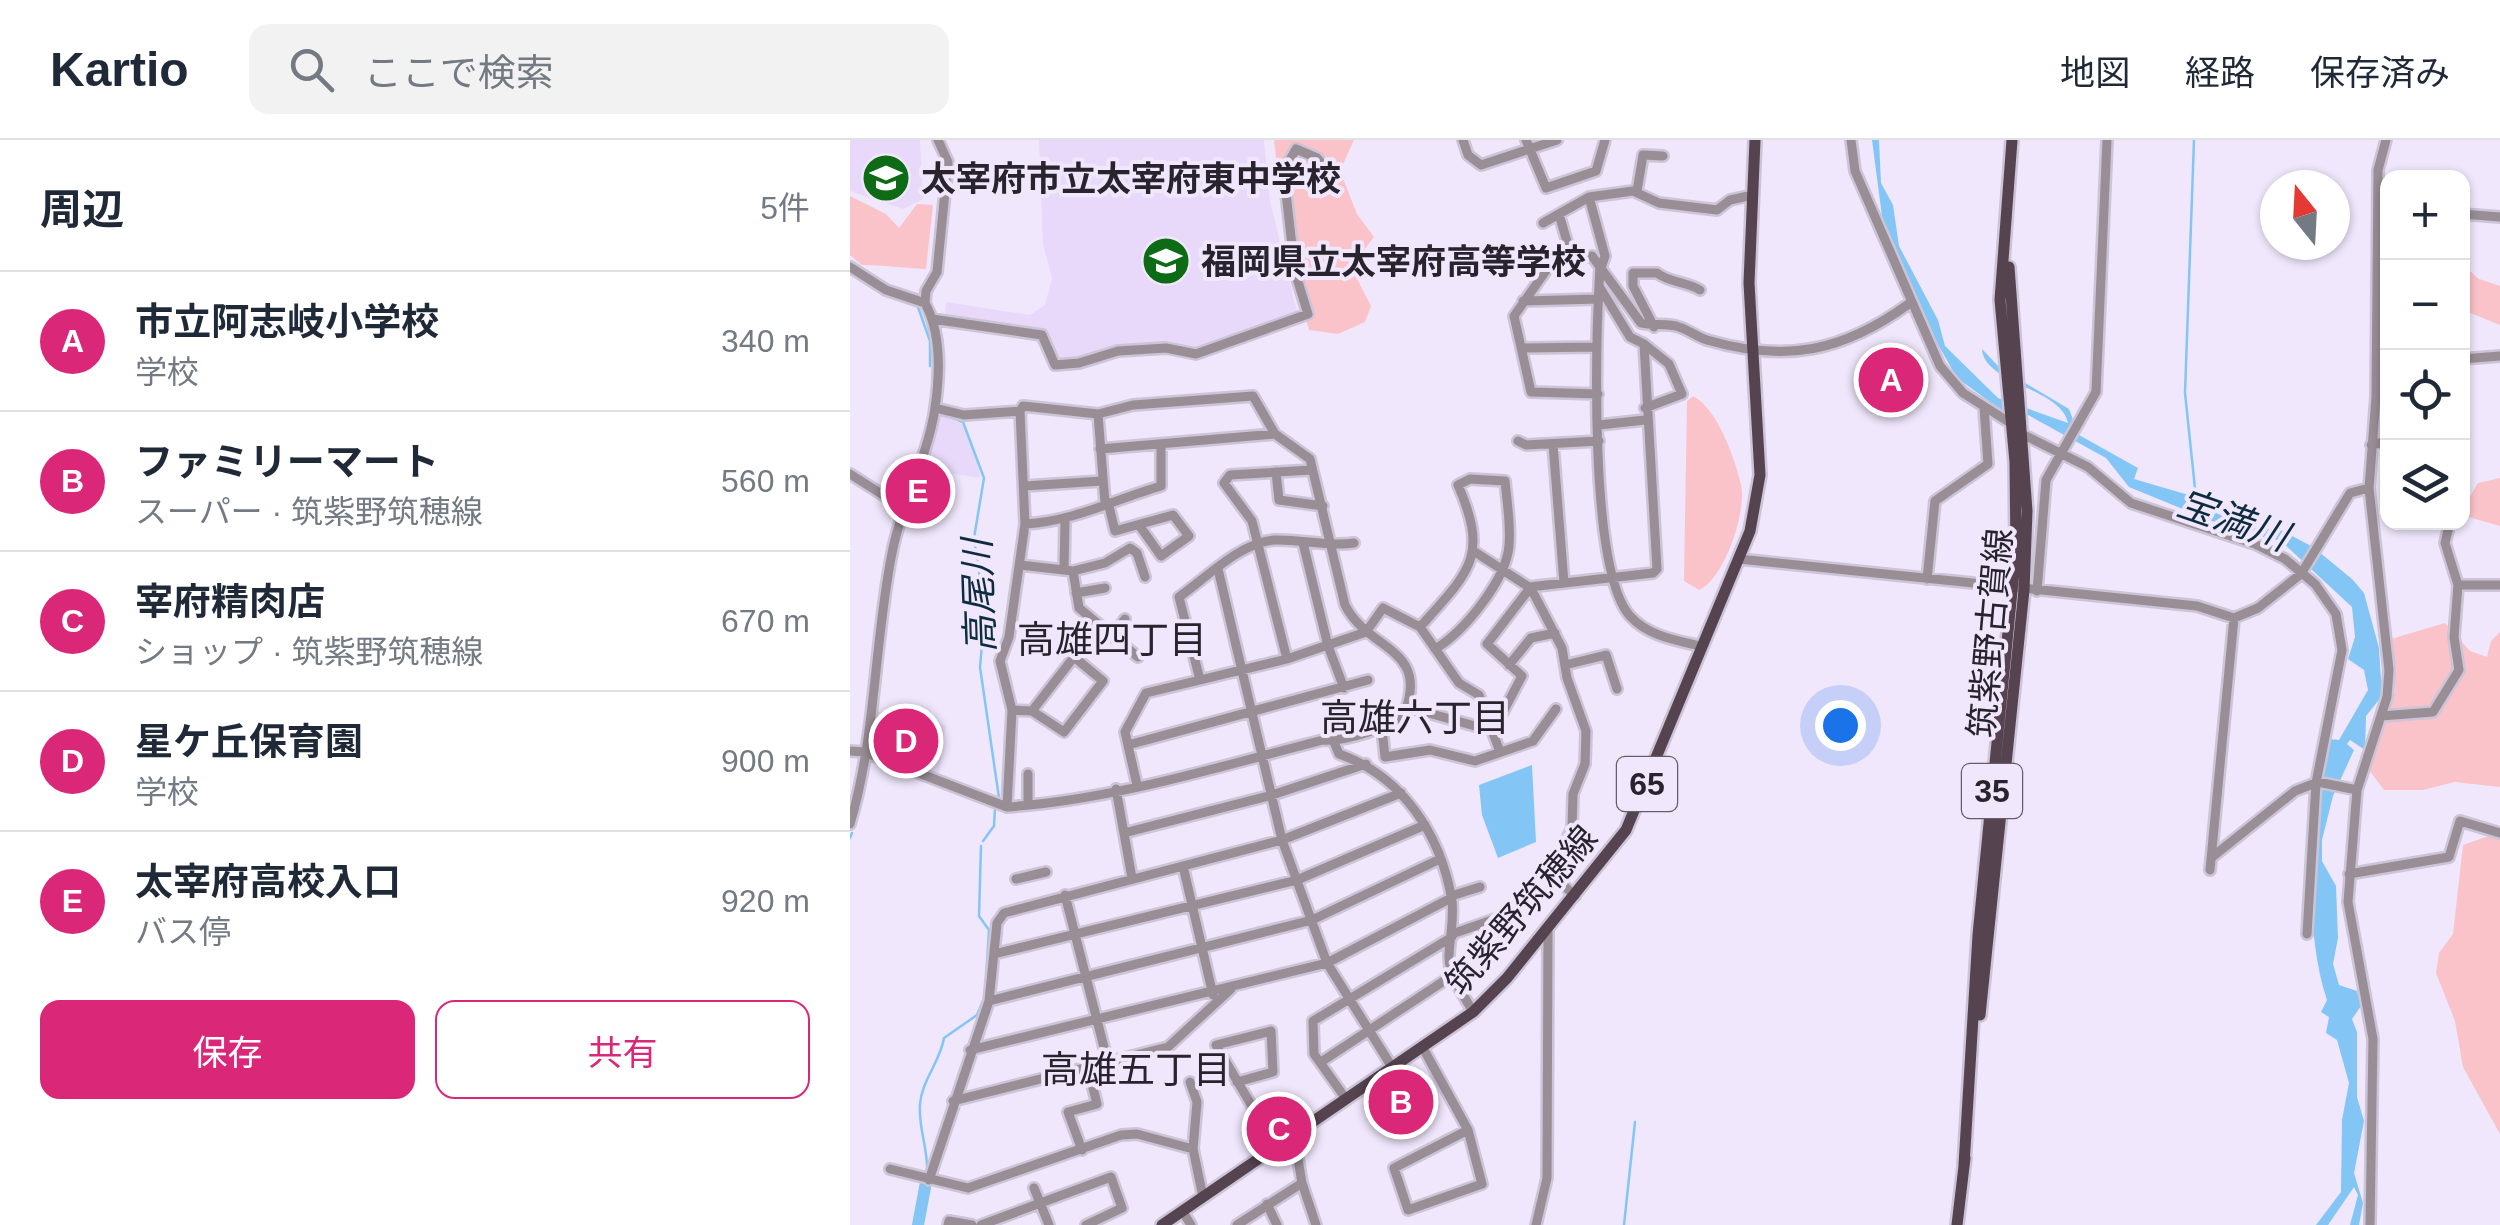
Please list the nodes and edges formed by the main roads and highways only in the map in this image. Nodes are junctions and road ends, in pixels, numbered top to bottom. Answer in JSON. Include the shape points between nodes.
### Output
{"nodes":[{"id":1,"x":1755,"y":140,"type":"edge"},
{"id":2,"x":2012,"y":140,"type":"edge"},
{"id":3,"x":2015,"y":420,"type":"junction"},
{"id":4,"x":2025,"y":590,"type":"junction"},
{"id":5,"x":1187,"y":1220,"type":"edge"},
{"id":6,"x":1162,"y":1225,"type":"edge"},
{"id":7,"x":1957,"y":1225,"type":"edge"}],
"edges":[{"from":1,"to":5,"type":"main road","name":"筑紫野筑穂線","number":"65","via":[[1752,351],[1760,475],[1750,531],[1636,812],[1612,853],[1473,1012],[1204,1197]]},
{"from":2,"to":3,"type":"main road","name":"筑紫野古賀線","number":"35","via":[[2000,300]]},
{"from":3,"to":4,"type":"main road","name":"筑紫野古賀線","number":"35"},
{"from":3,"to":4,"type":"main road","name":"筑紫野古賀線","number":"35","via":[[2024,435]]},
{"from":4,"to":7,"type":"main road","name":"筑紫野古賀線","number":"35","via":[[1978,935]]},
{"from":5,"to":6,"type":"main road","name":"筑紫野筑穂線","number":"65"}]}
